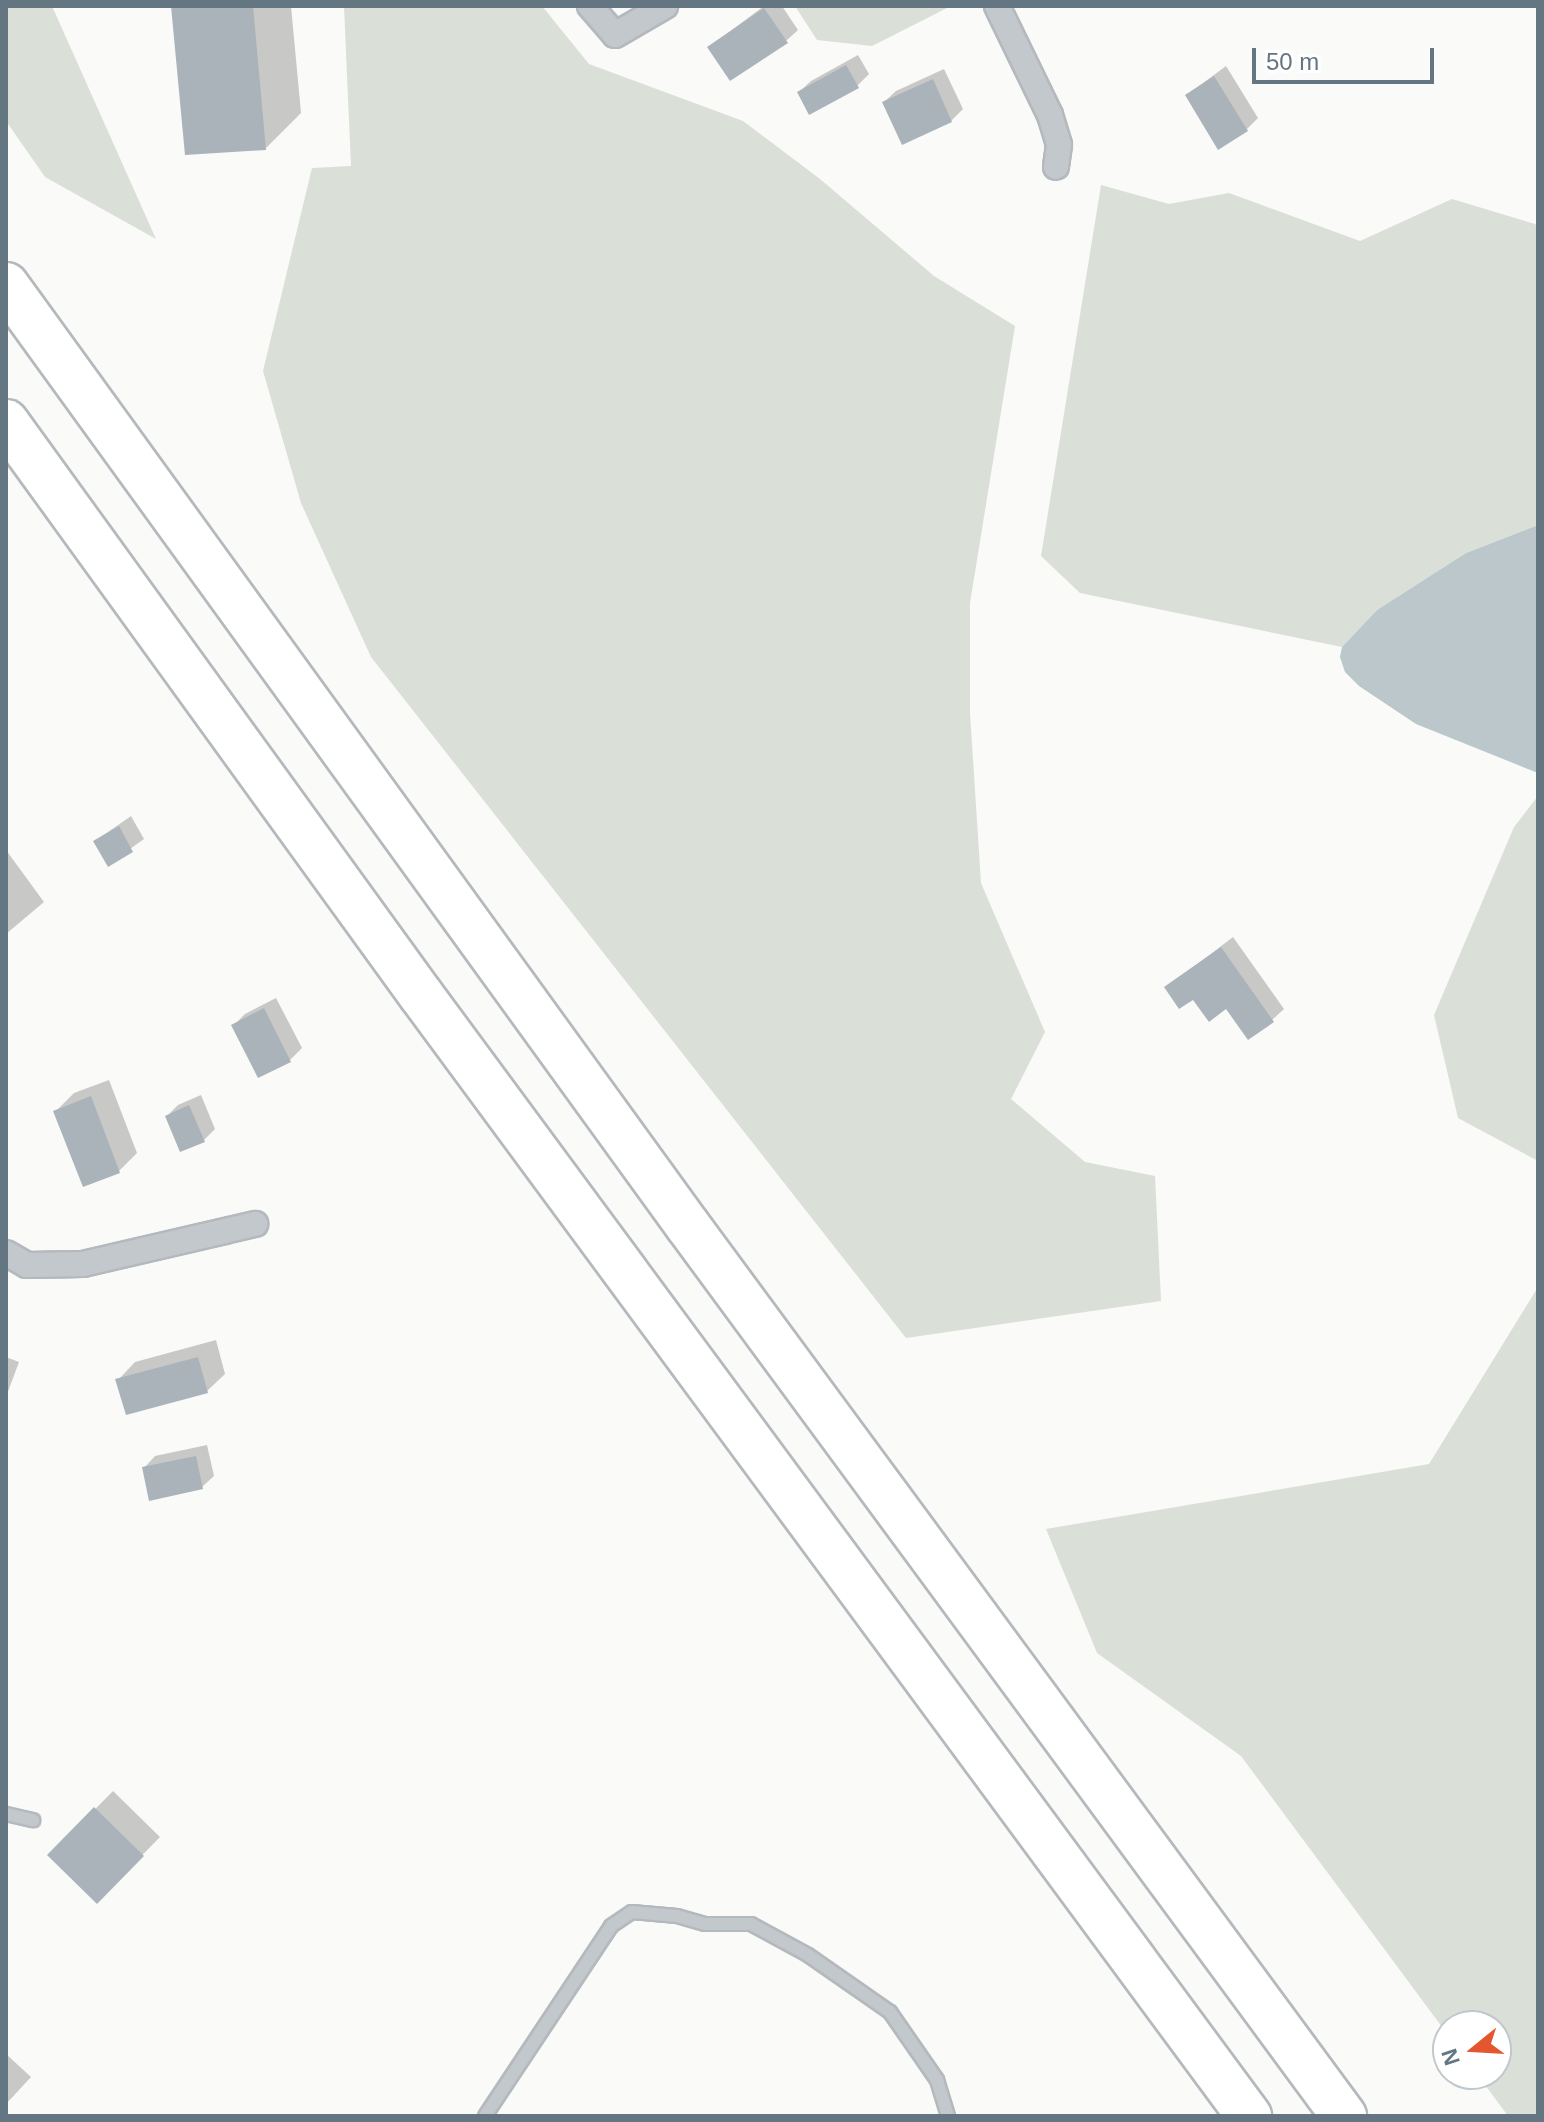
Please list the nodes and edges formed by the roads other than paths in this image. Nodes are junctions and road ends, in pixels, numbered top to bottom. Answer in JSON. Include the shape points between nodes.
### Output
{"nodes":[{"id":1,"x":590,"y":6,"type":"edge"},
{"id":2,"x":665,"y":6,"type":"edge"},
{"id":3,"x":997,"y":6,"type":"edge"},
{"id":4,"x":1056,"y":167,"type":"dead end"},
{"id":5,"x":6,"y":285,"type":"edge"},
{"id":6,"x":6,"y":422,"type":"edge"},
{"id":7,"x":255,"y":1224,"type":"dead end"},
{"id":8,"x":6,"y":1253,"type":"edge"},
{"id":9,"x":6,"y":1814,"type":"edge"},
{"id":10,"x":33,"y":1820,"type":"dead end"},
{"id":11,"x":485,"y":2116,"type":"edge"},
{"id":12,"x":948,"y":2116,"type":"edge"},
{"id":13,"x":1249,"y":2116,"type":"edge"},
{"id":14,"x":1344,"y":2116,"type":"edge"}],
"edges":[{"from":1,"to":2,"type":"street","via":[[615,35]]},
{"from":3,"to":4,"type":"street","via":[[1050,115],[1059,145]]},
{"from":5,"to":14,"type":"highway","via":[[688,1226]]},
{"from":6,"to":13,"type":"highway","via":[[421,995]]},
{"from":7,"to":8,"type":"street","via":[[83,1264],[27,1265]]},
{"from":9,"to":10,"type":"lane"},
{"from":11,"to":12,"type":"lane","via":[[611,1926],[632,1912],[705,1924],[751,1924],[808,1955],[890,2012],[937,2080]]}]}
